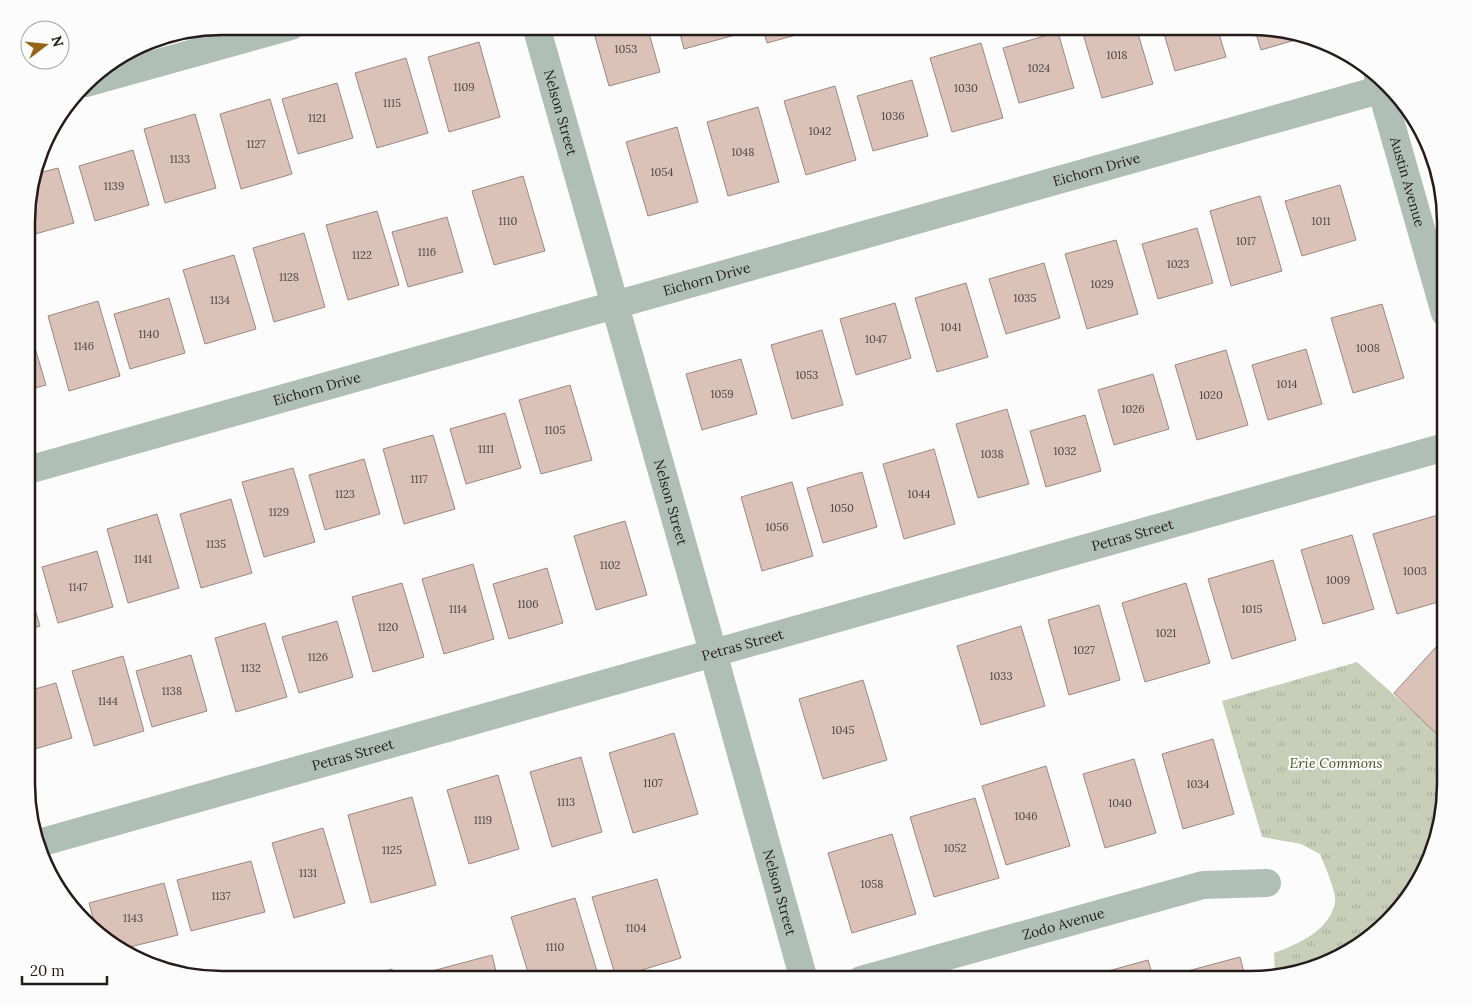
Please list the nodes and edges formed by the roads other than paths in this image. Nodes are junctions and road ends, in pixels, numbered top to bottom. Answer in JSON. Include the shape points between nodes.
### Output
{"nodes":[{"id":1,"x":259,"y":35,"type":"edge"},
{"id":2,"x":539,"y":35,"type":"edge"},
{"id":3,"x":102,"y":78,"type":"edge"},
{"id":4,"x":1378,"y":86,"type":"edge"},
{"id":5,"x":1384,"y":92,"type":"edge"},
{"id":6,"x":1437,"y":284,"type":"edge"},
{"id":7,"x":614,"y":304,"type":"junction"},
{"id":8,"x":1437,"y":449,"type":"edge"},
{"id":9,"x":35,"y":468,"type":"edge"},
{"id":10,"x":713,"y":652,"type":"junction"},
{"id":11,"x":44,"y":842,"type":"edge"},
{"id":12,"x":1267,"y":882,"type":"dead end"},
{"id":13,"x":802,"y":971,"type":"edge"},
{"id":14,"x":893,"y":971,"type":"edge"}],
"edges":[{"from":1,"to":3,"type":"street"},
{"from":2,"to":7,"type":"street","name":"Nelson Street"},
{"from":4,"to":7,"type":"street","name":"Eichorn Drive"},
{"from":5,"to":6,"type":"street","name":"Austin Avenue"},
{"from":7,"to":9,"type":"street","name":"Eichorn Drive"},
{"from":7,"to":10,"type":"street","name":"Nelson Street"},
{"from":8,"to":10,"type":"street","name":"Petras Street"},
{"from":10,"to":11,"type":"street","name":"Petras Street"},
{"from":10,"to":13,"type":"street","name":"Nelson Street"},
{"from":12,"to":14,"type":"street","name":"Zodo Avenue","via":[[1203,885]]}]}
